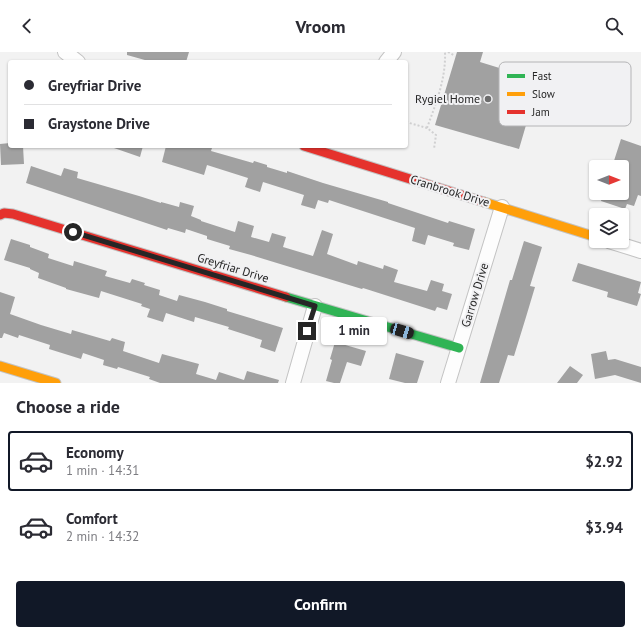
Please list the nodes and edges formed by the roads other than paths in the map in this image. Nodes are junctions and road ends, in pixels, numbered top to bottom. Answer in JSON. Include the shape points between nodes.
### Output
{"nodes":[{"id":1,"x":64,"y":52,"type":"edge"},
{"id":2,"x":394,"y":52,"type":"edge"},
{"id":3,"x":75,"y":60,"type":"edge"},
{"id":4,"x":388,"y":60,"type":"edge"},
{"id":5,"x":316,"y":148,"type":"edge"},
{"id":6,"x":340,"y":152,"type":"edge"},
{"id":7,"x":502,"y":207,"type":"junction"},
{"id":8,"x":0,"y":215,"type":"edge"},
{"id":9,"x":589,"y":235,"type":"edge"},
{"id":10,"x":629,"y":247,"type":"edge"},
{"id":11,"x":641,"y":251,"type":"edge"},
{"id":12,"x":315,"y":306,"type":"junction"},
{"id":13,"x":459,"y":348,"type":"junction"},
{"id":14,"x":0,"y":366,"type":"edge"},
{"id":15,"x":56,"y":383,"type":"edge"},
{"id":16,"x":293,"y":383,"type":"edge"},
{"id":17,"x":448,"y":383,"type":"edge"}],
"edges":[{"from":1,"to":3,"type":"street"},
{"from":2,"to":4,"type":"street"},
{"from":5,"to":6,"type":"street","name":"Cranbrook Drive"},
{"from":6,"to":7,"type":"street","name":"Cranbrook Drive"},
{"from":7,"to":9,"type":"street","name":"Cranbrook Drive"},
{"from":7,"to":13,"type":"street","name":"Garrow Drive"},
{"from":8,"to":12,"type":"street","name":"Greyfriar Drive","via":[[13,214]]},
{"from":10,"to":11,"type":"street"},
{"from":12,"to":13,"type":"street","name":"Greyfriar Drive"},
{"from":12,"to":16,"type":"street"},
{"from":13,"to":17,"type":"street","name":"Garrow Drive"},
{"from":14,"to":15,"type":"street"}]}
